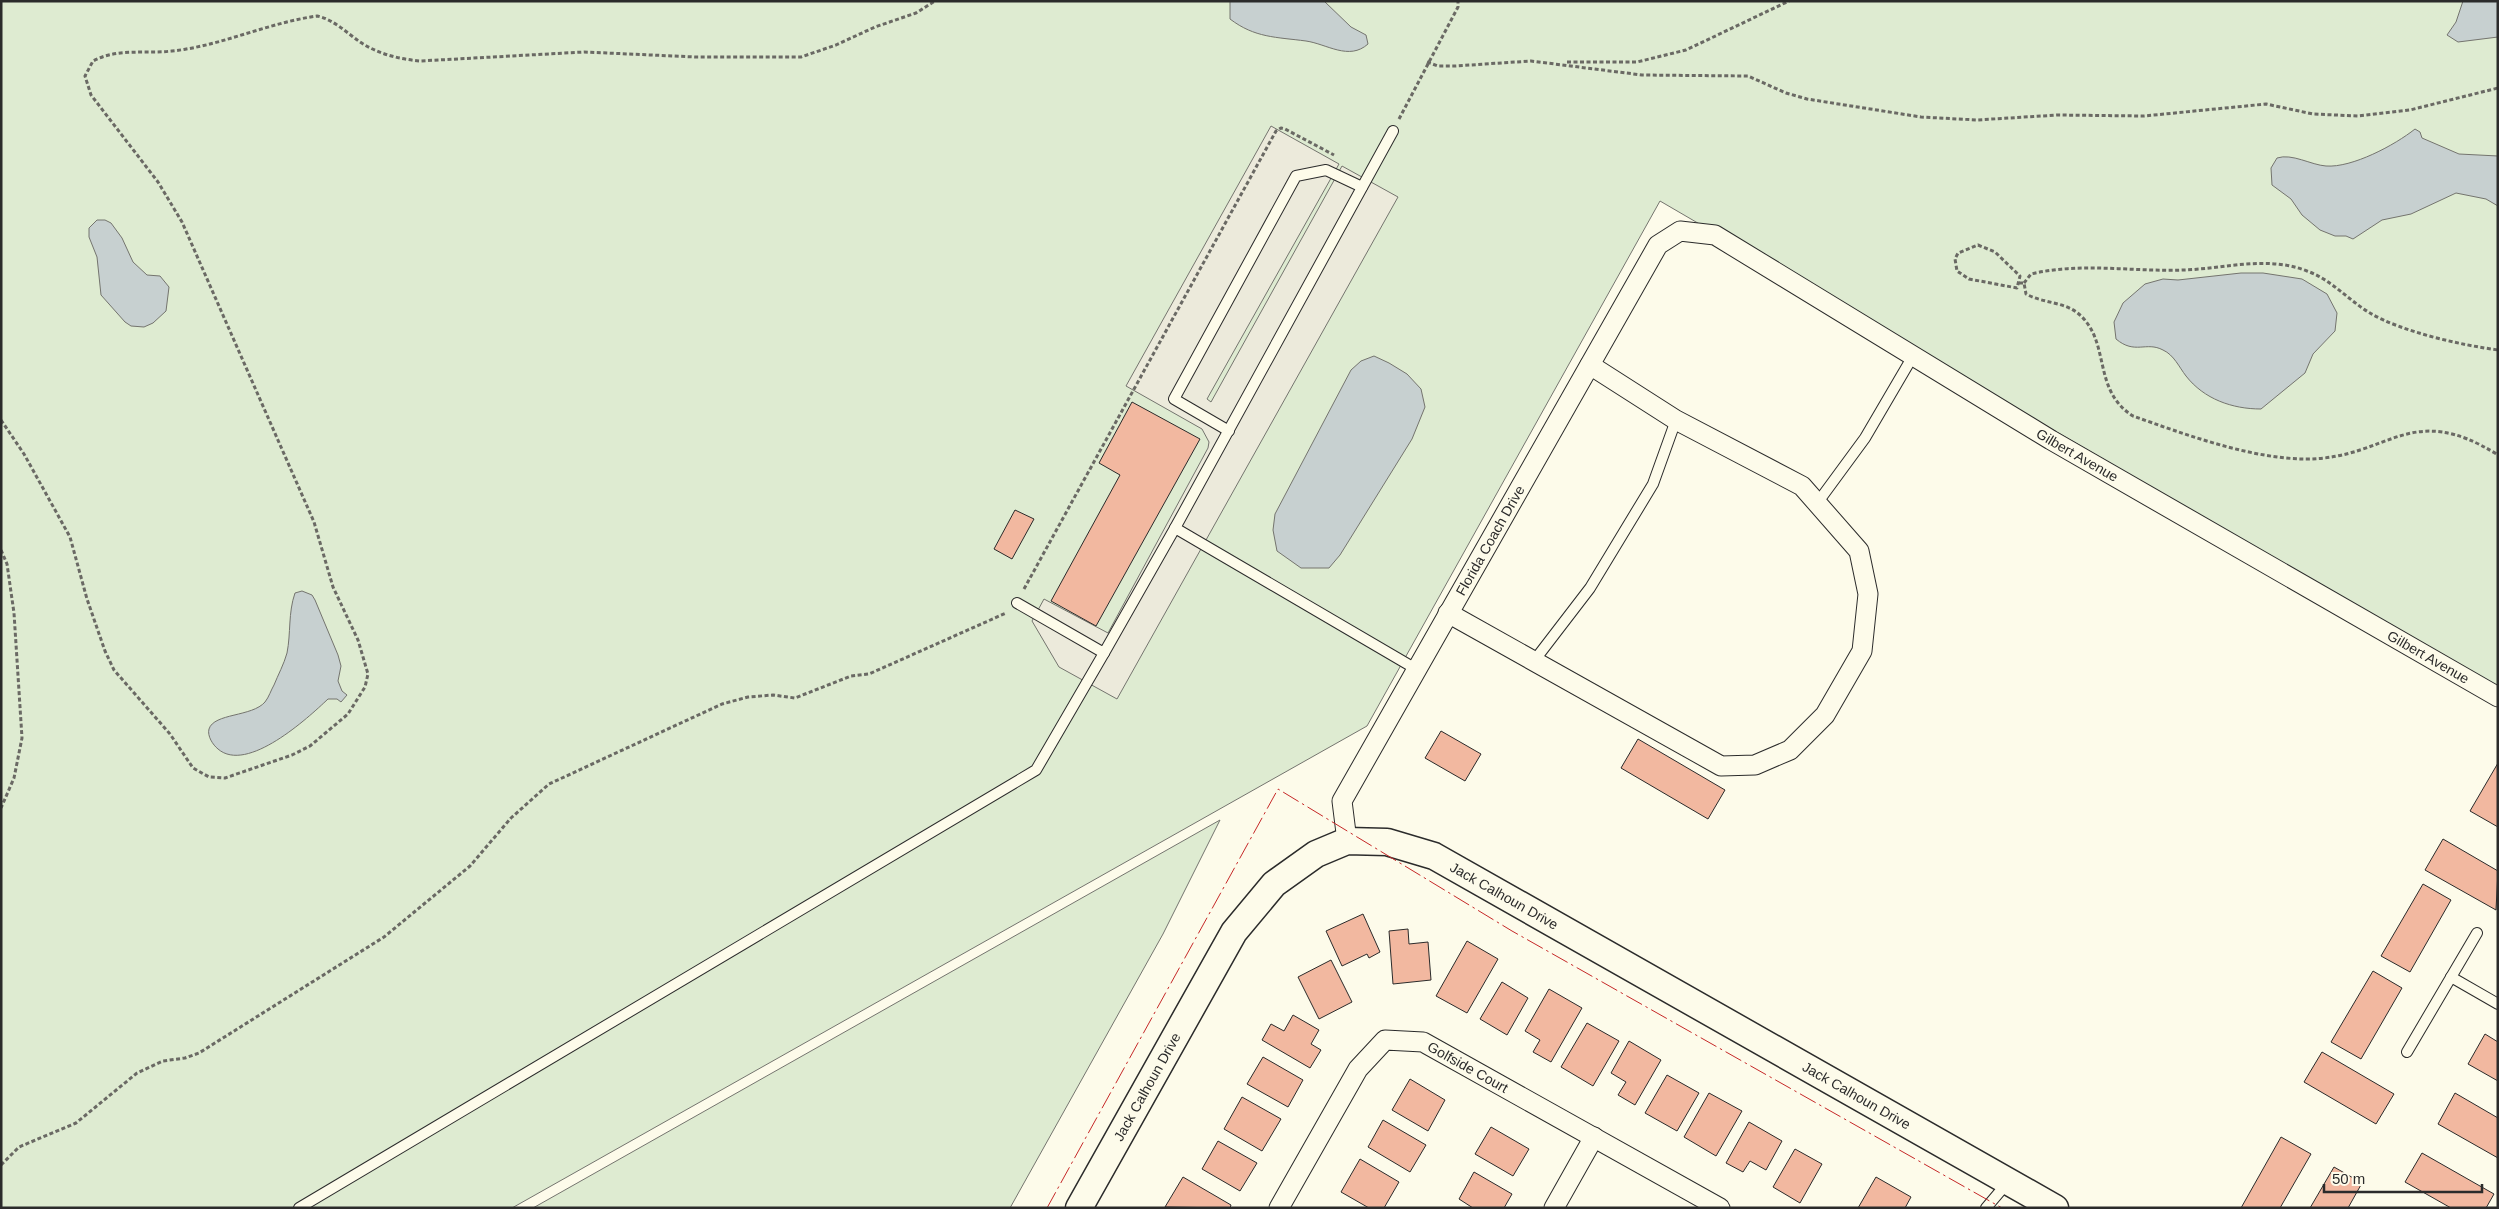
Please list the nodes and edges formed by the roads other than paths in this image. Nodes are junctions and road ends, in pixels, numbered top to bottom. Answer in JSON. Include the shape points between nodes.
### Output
{"nodes":[{"id":1,"x":1393,"y":131,"type":"dead end"},
{"id":2,"x":1362,"y":188,"type":"junction"},
{"id":3,"x":1658,"y":245,"type":"joint"},
{"id":4,"x":1913,"y":356,"type":"junction"},
{"id":5,"x":1590,"y":365,"type":"junction"},
{"id":6,"x":1676,"y":420,"type":"junction"},
{"id":7,"x":1229,"y":431,"type":"junction"},
{"id":8,"x":1818,"y":502,"type":"junction"},
{"id":9,"x":1175,"y":528,"type":"junction"},
{"id":10,"x":1015,"y":607,"type":"road end"},
{"id":11,"x":1448,"y":613,"type":"junction"},
{"id":12,"x":1104,"y":653,"type":"junction"},
{"id":13,"x":1534,"y":661,"type":"junction"},
{"id":14,"x":1416,"y":669,"type":"junction"},
{"id":15,"x":2498,"y":697,"type":"edge"},
{"id":16,"x":1347,"y":841,"type":"junction"},
{"id":17,"x":2476,"y":933,"type":"dead end"},
{"id":18,"x":2451,"y":977,"type":"junction"},
{"id":19,"x":2498,"y":1004,"type":"edge"},
{"id":20,"x":2407,"y":1052,"type":"dead end"},
{"id":21,"x":1594,"y":1137,"type":"junction"},
{"id":22,"x":2009,"y":1181,"type":"junction"},
{"id":23,"x":299,"y":1208,"type":"edge"},
{"id":24,"x":1079,"y":1208,"type":"edge"},
{"id":25,"x":1279,"y":1208,"type":"edge"},
{"id":26,"x":1554,"y":1208,"type":"edge"},
{"id":27,"x":1720,"y":1208,"type":"edge"},
{"id":28,"x":1986,"y":1208,"type":"edge"},
{"id":29,"x":2055,"y":1208,"type":"edge"}],
"edges":[{"from":1,"to":2,"type":"lane"},
{"from":2,"to":7,"type":"lane"},
{"from":2,"to":7,"type":"lane","via":[[1326,170],[1296,176],[1174,398]]},
{"from":3,"to":4,"type":"street","name":"Gilbert Avenue","via":[[1680,231],[1715,235]]},
{"from":3,"to":5,"type":"street","name":"Florida Coach Drive"},
{"from":4,"to":8,"type":"lane","via":[[1865,438]]},
{"from":4,"to":15,"type":"street","name":"Gilbert Avenue","via":[[2051,440]]},
{"from":5,"to":6,"type":"street"},
{"from":5,"to":11,"type":"street","name":"Florida Coach Drive"},
{"from":6,"to":8,"type":"street","via":[[1802,486]]},
{"from":6,"to":13,"type":"lane","via":[[1653,484],[1590,588]]},
{"from":7,"to":9,"type":"lane"},
{"from":8,"to":13,"type":"street","via":[[1859,551],[1868,594],[1862,651],[1825,715],[1790,750],[1755,765],[1721,766]]},
{"from":9,"to":12,"type":"lane"},
{"from":9,"to":14,"type":"lane"},
{"from":10,"to":12,"type":"lane"},
{"from":11,"to":13,"type":"street"},
{"from":11,"to":14,"type":"street","name":"Florida Coach Drive"},
{"from":12,"to":23,"type":"lane","via":[[1036,770]]},
{"from":14,"to":16,"type":"street","name":"Florida Coach Drive","via":[[1342,801]]},
{"from":16,"to":22,"type":"street","name":"Jack Calhoun Drive","via":[[1387,842],[1434,856]]},
{"from":16,"to":24,"type":"street","name":"Jack Calhoun Drive","via":[[1316,854],[1274,884],[1234,932]]},
{"from":17,"to":18,"type":"lane"},
{"from":18,"to":19,"type":"lane"},
{"from":18,"to":20,"type":"lane"},
{"from":21,"to":25,"type":"street","name":"Golfside Court","via":[[1423,1042],[1385,1040],[1358,1069]]},
{"from":21,"to":26,"type":"street"},
{"from":21,"to":27,"type":"street","name":"Golfside Court"},
{"from":22,"to":28,"type":"lane"},
{"from":22,"to":29,"type":"street","name":"Jack Calhoun Drive"}]}
